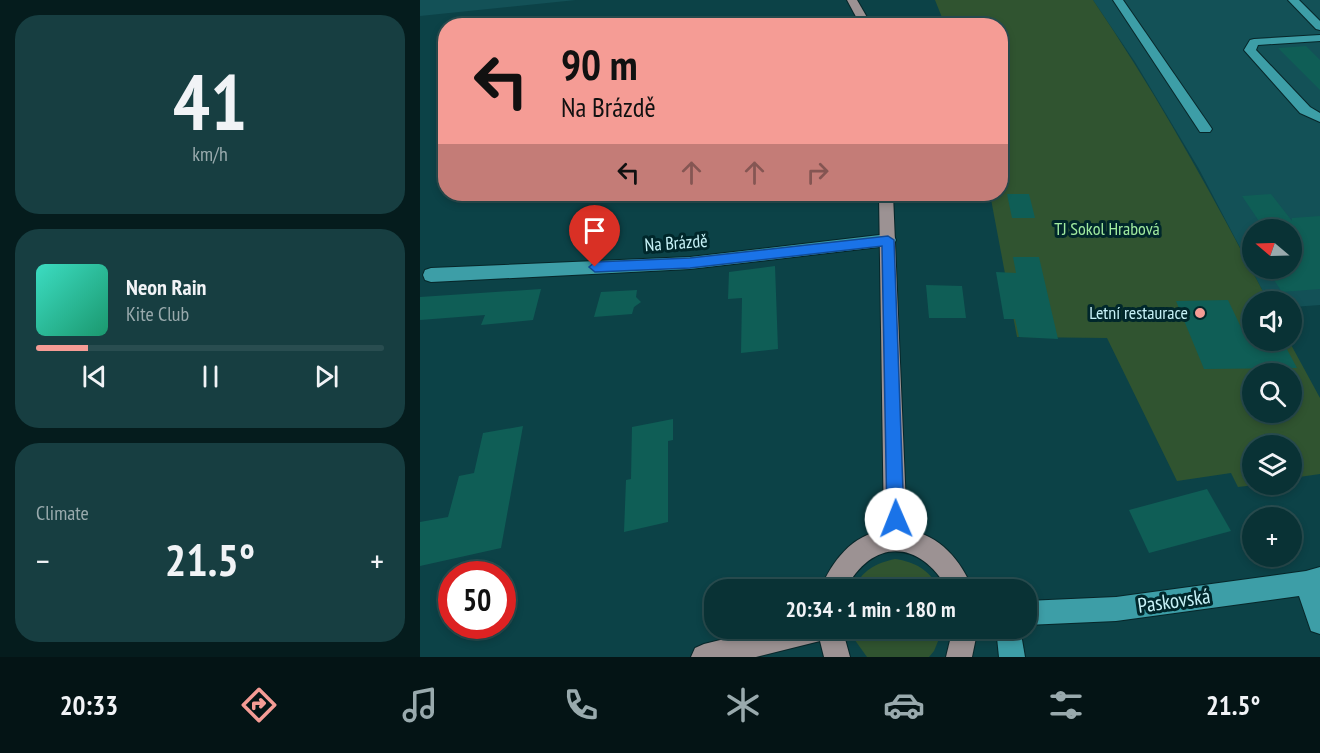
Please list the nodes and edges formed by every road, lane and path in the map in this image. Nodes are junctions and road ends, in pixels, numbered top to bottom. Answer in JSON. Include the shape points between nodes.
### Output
{"nodes":[{"id":1,"x":852,"y":0,"type":"edge"},
{"id":2,"x":1118,"y":0,"type":"edge"},
{"id":3,"x":1293,"y":0,"type":"edge"},
{"id":4,"x":862,"y":18,"type":"edge"},
{"id":5,"x":1320,"y":27,"type":"edge"},
{"id":6,"x":1320,"y":38,"type":"edge"},
{"id":7,"x":1320,"y":118,"type":"edge"},
{"id":8,"x":1205,"y":129,"type":"dead end"},
{"id":9,"x":886,"y":201,"type":"edge"},
{"id":10,"x":888,"y":240,"type":"junction"},
{"id":11,"x":430,"y":275,"type":"dead end"},
{"id":12,"x":896,"y":539,"type":"junction"},
{"id":13,"x":838,"y":579,"type":"edge"},
{"id":14,"x":956,"y":579,"type":"edge"},
{"id":15,"x":1313,"y":581,"type":"edge"},
{"id":16,"x":1037,"y":613,"type":"edge"},
{"id":17,"x":1320,"y":622,"type":"edge"},
{"id":18,"x":778,"y":639,"type":"edge"},
{"id":19,"x":832,"y":639,"type":"edge"},
{"id":20,"x":963,"y":639,"type":"edge"},
{"id":21,"x":1010,"y":639,"type":"edge"},
{"id":22,"x":704,"y":657,"type":"edge"},
{"id":23,"x":837,"y":657,"type":"edge"},
{"id":24,"x":959,"y":657,"type":"edge"},
{"id":25,"x":1012,"y":657,"type":"edge"}],
"edges":[{"from":1,"to":4,"type":"main road"},
{"from":2,"to":8,"type":"street"},
{"from":3,"to":5,"type":"street"},
{"from":6,"to":7,"type":"street","via":[[1254,42],[1250,50],[1305,110]]},
{"from":9,"to":10,"type":"main road"},
{"from":10,"to":11,"type":"street","name":"Na Brázdě","via":[[690,263]]},
{"from":10,"to":12,"type":"main road"},
{"from":12,"to":13,"type":"main road","via":[[876,542],[857,552]]},
{"from":12,"to":14,"type":"main road","via":[[916,542],[934,552],[950,567]]},
{"from":15,"to":16,"type":"street","name":"Paskovská","via":[[1116,609]]},
{"from":15,"to":17,"type":"street"},
{"from":18,"to":22,"type":"main road"},
{"from":19,"to":23,"type":"main road"},
{"from":20,"to":24,"type":"main road"},
{"from":21,"to":25,"type":"street"}]}
